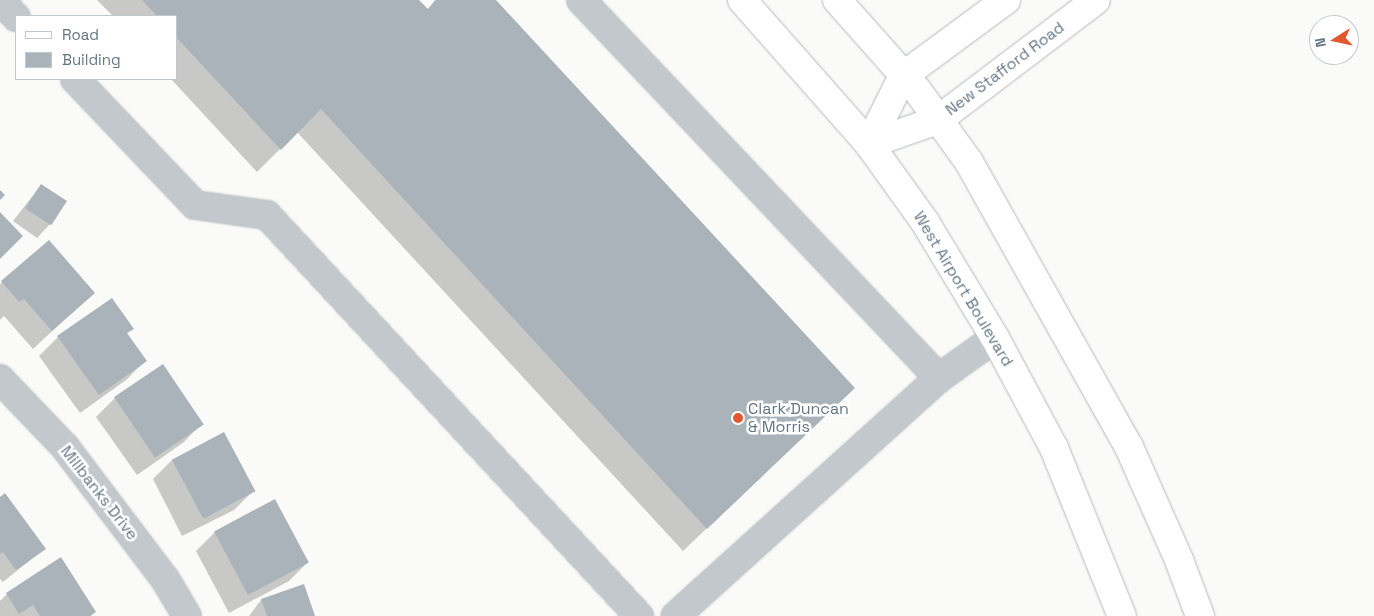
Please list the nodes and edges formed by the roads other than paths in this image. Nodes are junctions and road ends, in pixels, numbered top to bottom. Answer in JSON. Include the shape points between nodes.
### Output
{"nodes":[{"id":1,"x":0,"y":0,"type":"edge"},
{"id":2,"x":582,"y":0,"type":"edge"},
{"id":3,"x":742,"y":0,"type":"edge"},
{"id":4,"x":837,"y":0,"type":"edge"},
{"id":5,"x":1006,"y":0,"type":"edge"},
{"id":6,"x":1096,"y":0,"type":"edge"},
{"id":7,"x":15,"y":16,"type":"edge"},
{"id":8,"x":904,"y":76,"type":"junction"},
{"id":9,"x":76,"y":80,"type":"edge"},
{"id":10,"x":938,"y":120,"type":"junction"},
{"id":11,"x":869,"y":144,"type":"junction"},
{"id":12,"x":994,"y":338,"type":"junction"},
{"id":13,"x":939,"y":378,"type":"junction"},
{"id":14,"x":0,"y":379,"type":"edge"},
{"id":15,"x":187,"y":616,"type":"edge"},
{"id":16,"x":639,"y":616,"type":"edge"},
{"id":17,"x":676,"y":616,"type":"edge"},
{"id":18,"x":1122,"y":616,"type":"edge"},
{"id":19,"x":1200,"y":616,"type":"edge"}],
"edges":[{"from":1,"to":7,"type":"street"},
{"from":2,"to":13,"type":"street"},
{"from":3,"to":11,"type":"main road","name":"West Airport Boulevard"},
{"from":4,"to":8,"type":"main road"},
{"from":5,"to":8,"type":"main road"},
{"from":6,"to":10,"type":"main road","name":"New Stafford Road"},
{"from":8,"to":10,"type":"main road"},
{"from":8,"to":11,"type":"main road"},
{"from":9,"to":16,"type":"street","via":[[195,205],[267,215]]},
{"from":10,"to":11,"type":"main road","name":"New Stafford Road"},
{"from":10,"to":19,"type":"main road","via":[[969,162],[1129,447],[1180,560]]},
{"from":11,"to":12,"type":"main road","name":"West Airport Boulevard","via":[[925,222]]},
{"from":12,"to":13,"type":"street"},
{"from":12,"to":18,"type":"main road","name":"West Airport Boulevard","via":[[1054,448]]},
{"from":13,"to":17,"type":"street"},
{"from":14,"to":15,"type":"street","name":"Millbanks Drive","via":[[65,447],[165,579]]}]}
